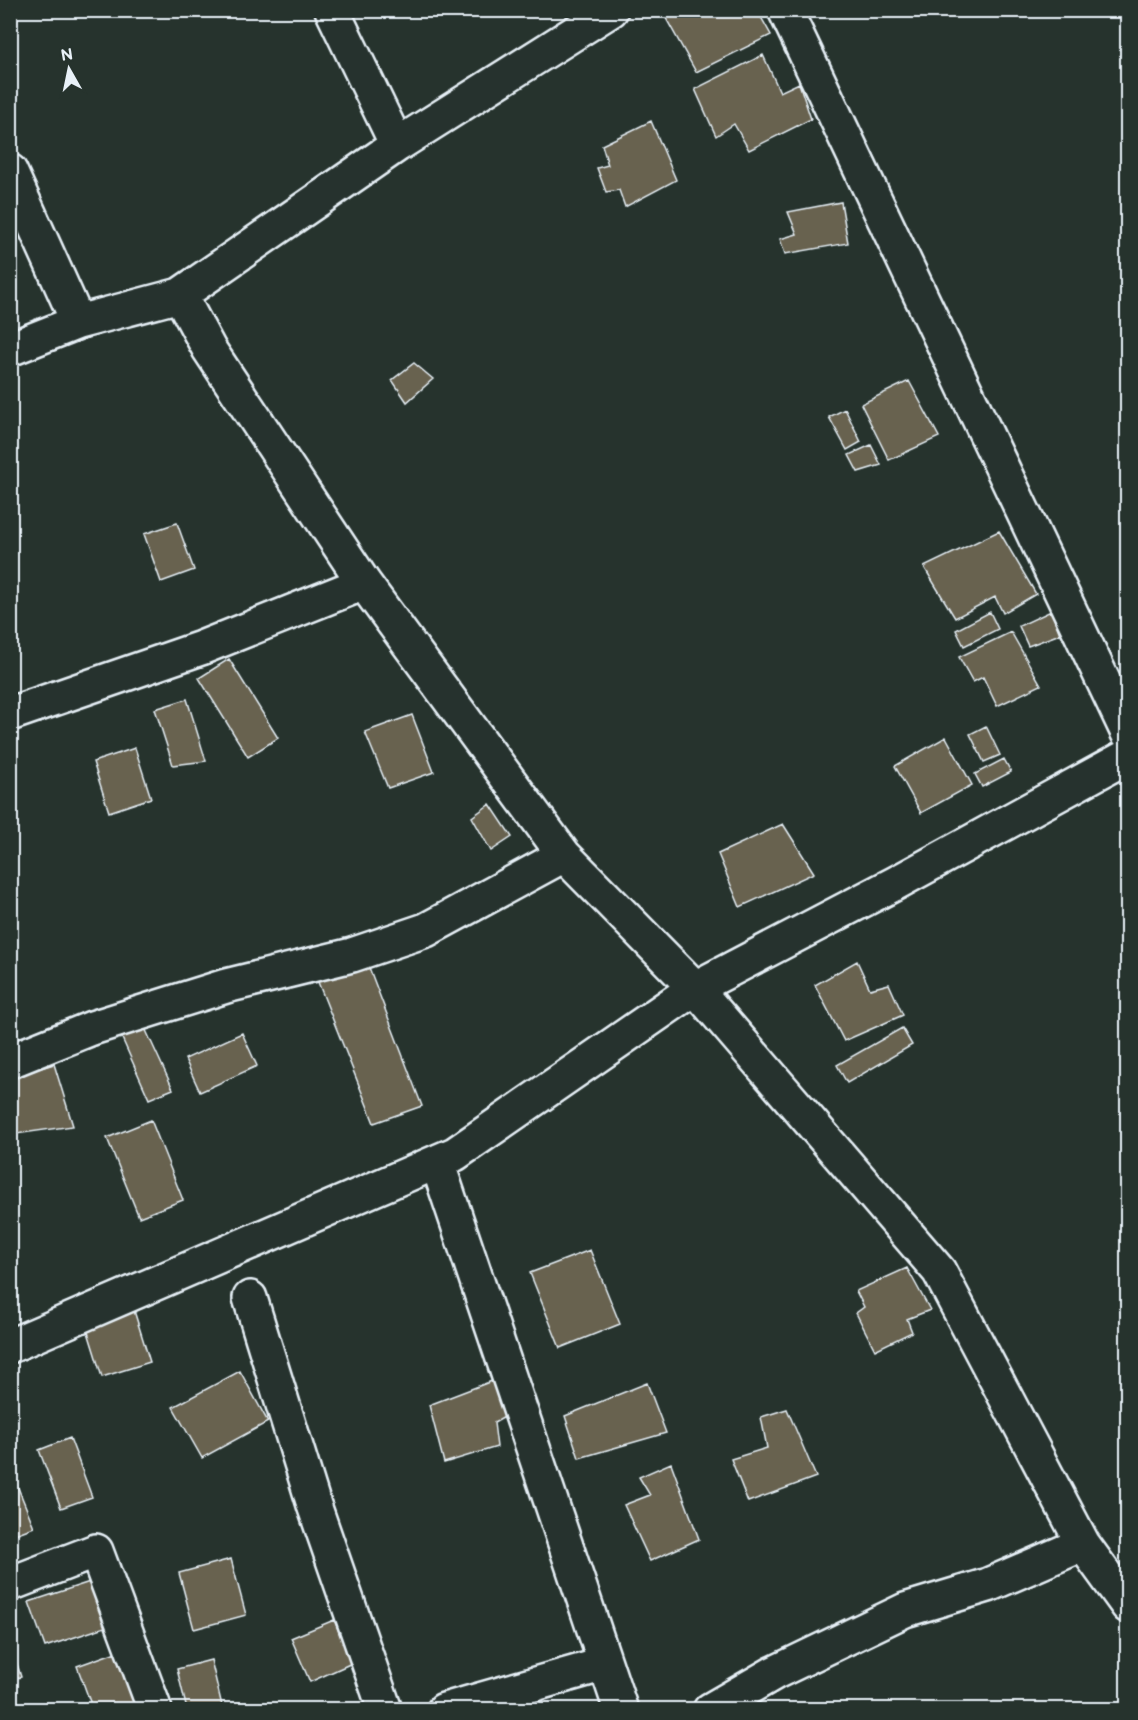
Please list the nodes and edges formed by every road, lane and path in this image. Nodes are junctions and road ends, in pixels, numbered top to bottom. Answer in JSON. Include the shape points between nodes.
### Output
{"nodes":[{"id":1,"x":332,"y":10,"type":"edge"},
{"id":2,"x":611,"y":10,"type":"edge"},
{"id":3,"x":785,"y":10,"type":"edge"},
{"id":4,"x":397,"y":145,"type":"junction"},
{"id":5,"x":10,"y":171,"type":"edge"},
{"id":6,"x":180,"y":295,"type":"junction"},
{"id":7,"x":78,"y":322,"type":"junction"},
{"id":8,"x":10,"y":349,"type":"edge"},
{"id":9,"x":364,"y":583,"type":"junction"},
{"id":10,"x":10,"y":714,"type":"edge"},
{"id":11,"x":1128,"y":733,"type":"edge"},
{"id":12,"x":1128,"y":756,"type":"edge"},
{"id":13,"x":564,"y":855,"type":"junction"},
{"id":14,"x":694,"y":988,"type":"junction"},
{"id":15,"x":10,"y":1061,"type":"edge"},
{"id":16,"x":437,"y":1162,"type":"junction"},
{"id":17,"x":250,"y":1298,"type":"dead end"},
{"id":18,"x":10,"y":1346,"type":"edge"},
{"id":19,"x":1083,"y":1544,"type":"junction"},
{"id":20,"x":10,"y":1584,"type":"edge"},
{"id":21,"x":1128,"y":1606,"type":"edge"},
{"id":22,"x":605,"y":1664,"type":"junction"},
{"id":23,"x":155,"y":1710,"type":"edge"},
{"id":24,"x":385,"y":1710,"type":"edge"},
{"id":25,"x":444,"y":1710,"type":"edge"},
{"id":26,"x":621,"y":1710,"type":"edge"},
{"id":27,"x":710,"y":1710,"type":"edge"}],
"edges":[{"from":1,"to":4,"type":"street"},
{"from":2,"to":4,"type":"street"},
{"from":3,"to":11,"type":"street"},
{"from":4,"to":6,"type":"street"},
{"from":5,"to":7,"type":"street"},
{"from":6,"to":7,"type":"street"},
{"from":6,"to":9,"type":"street","via":[[209,349]]},
{"from":7,"to":8,"type":"street"},
{"from":9,"to":10,"type":"street","via":[[201,648]]},
{"from":9,"to":13,"type":"street"},
{"from":12,"to":14,"type":"street"},
{"from":13,"to":14,"type":"street"},
{"from":13,"to":15,"type":"street","via":[[426,930],[352,955],[226,986],[125,1017]]},
{"from":14,"to":16,"type":"street","via":[[455,1154]]},
{"from":14,"to":19,"type":"street","via":[[939,1271]]},
{"from":16,"to":18,"type":"street"},
{"from":16,"to":22,"type":"street"},
{"from":17,"to":24,"type":"street","via":[[314,1505]]},
{"from":19,"to":21,"type":"street"},
{"from":19,"to":27,"type":"street","via":[[988,1585],[905,1610],[774,1673]]},
{"from":20,"to":23,"type":"street","via":[[96,1551]]},
{"from":22,"to":25,"type":"street"},
{"from":22,"to":26,"type":"street"}]}
